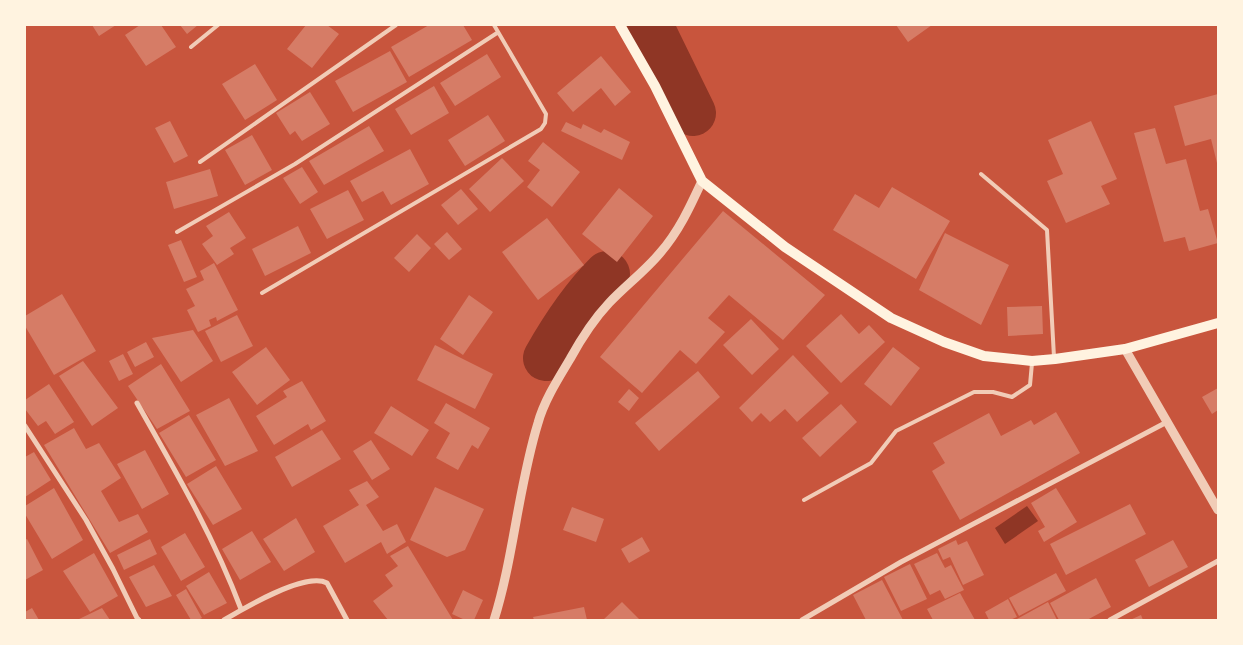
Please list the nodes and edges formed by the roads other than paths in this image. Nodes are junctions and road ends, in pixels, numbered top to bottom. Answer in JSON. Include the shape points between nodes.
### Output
{"nodes":[{"id":1,"x":218,"y":25,"type":"edge"},
{"id":2,"x":396,"y":25,"type":"edge"},
{"id":3,"x":494,"y":25,"type":"edge"},
{"id":4,"x":620,"y":25,"type":"edge"},
{"id":5,"x":498,"y":33,"type":"junction"},
{"id":6,"x":191,"y":47,"type":"dead end"},
{"id":7,"x":200,"y":162,"type":"dead end"},
{"id":8,"x":981,"y":174,"type":"dead end"},
{"id":9,"x":702,"y":181,"type":"junction"},
{"id":10,"x":177,"y":232,"type":"dead end"},
{"id":11,"x":262,"y":293,"type":"dead end"},
{"id":12,"x":1218,"y":323,"type":"edge"},
{"id":13,"x":1125,"y":349,"type":"junction"},
{"id":14,"x":1054,"y":359,"type":"junction"},
{"id":15,"x":1032,"y":361,"type":"junction"},
{"id":16,"x":137,"y":403,"type":"dead end"},
{"id":17,"x":1168,"y":422,"type":"junction"},
{"id":18,"x":25,"y":426,"type":"edge"},
{"id":19,"x":804,"y":500,"type":"dead end"},
{"id":20,"x":1218,"y":510,"type":"edge"},
{"id":21,"x":1218,"y":561,"type":"edge"},
{"id":22,"x":242,"y":609,"type":"junction"},
{"id":23,"x":139,"y":620,"type":"edge"},
{"id":24,"x":224,"y":620,"type":"edge"},
{"id":25,"x":347,"y":620,"type":"edge"},
{"id":26,"x":494,"y":620,"type":"edge"},
{"id":27,"x":802,"y":620,"type":"edge"},
{"id":28,"x":1110,"y":620,"type":"edge"}],
"edges":[{"from":1,"to":6,"type":"lane"},
{"from":2,"to":7,"type":"lane"},
{"from":3,"to":5,"type":"lane"},
{"from":4,"to":9,"type":"main road","via":[[655,86]]},
{"from":5,"to":10,"type":"lane","via":[[295,164]]},
{"from":5,"to":11,"type":"lane","via":[[546,114],[540,129]]},
{"from":8,"to":14,"type":"lane","via":[[1048,230]]},
{"from":9,"to":15,"type":"main road","via":[[785,247],[891,318],[984,356]]},
{"from":9,"to":26,"type":"street","via":[[684,220],[660,253],[597,316],[583,335],[549,398],[538,422]]},
{"from":12,"to":13,"type":"main road"},
{"from":13,"to":14,"type":"main road"},
{"from":13,"to":17,"type":"street"},
{"from":14,"to":15,"type":"main road"},
{"from":15,"to":19,"type":"lane","via":[[1030,385],[1012,397],[974,392],[905,426],[896,431],[871,463]]},
{"from":16,"to":22,"type":"street","via":[[209,536]]},
{"from":17,"to":20,"type":"street"},
{"from":17,"to":27,"type":"street","via":[[901,562]]},
{"from":18,"to":23,"type":"street","via":[[86,520]]},
{"from":21,"to":28,"type":"street"},
{"from":22,"to":24,"type":"street"},
{"from":22,"to":25,"type":"street","via":[[288,588],[318,580],[327,583]]}]}
